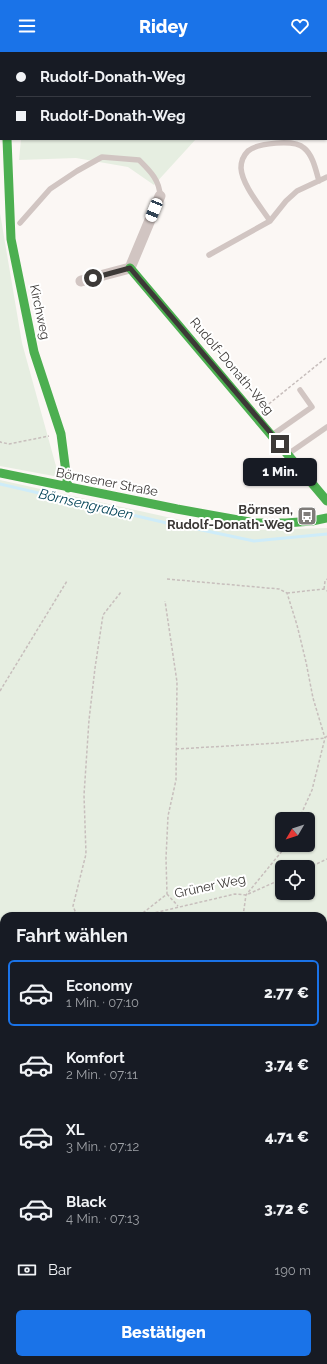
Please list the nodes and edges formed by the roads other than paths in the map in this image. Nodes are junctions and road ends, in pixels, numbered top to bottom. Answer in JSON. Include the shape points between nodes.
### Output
{"nodes":[{"id":1,"x":7,"y":140,"type":"edge"},
{"id":2,"x":327,"y":177,"type":"edge"},
{"id":3,"x":319,"y":181,"type":"junction"},
{"id":4,"x":160,"y":196,"type":"joint"},
{"id":5,"x":20,"y":222,"type":"dead end"},
{"id":6,"x":270,"y":222,"type":"junction"},
{"id":7,"x":209,"y":255,"type":"dead end"},
{"id":8,"x":130,"y":268,"type":"junction"},
{"id":9,"x":81,"y":281,"type":"dead end"},
{"id":10,"x":300,"y":390,"type":"dead end"},
{"id":11,"x":327,"y":427,"type":"edge"},
{"id":12,"x":272,"y":435,"type":"junction"},
{"id":13,"x":288,"y":454,"type":"junction"},
{"id":14,"x":0,"y":473,"type":"edge"},
{"id":15,"x":68,"y":488,"type":"junction"},
{"id":16,"x":327,"y":501,"type":"edge"},
{"id":17,"x":327,"y":518,"type":"edge"}],
"edges":[{"from":1,"to":15,"type":"street","name":"Kirchweg","via":[[11,239],[34,352],[61,434]]},
{"from":2,"to":3,"type":"lane"},
{"from":3,"to":6,"type":"lane","via":[[297,191]]},
{"from":3,"to":6,"type":"lane","via":[[311,158],[305,148],[298,144],[264,145],[248,152],[241,167],[243,178]]},
{"from":4,"to":5,"type":"lane","via":[[154,175],[139,160],[102,157],[77,170],[50,189]]},
{"from":4,"to":8,"type":"street"},
{"from":6,"to":7,"type":"lane"},
{"from":8,"to":9,"type":"street"},
{"from":8,"to":12,"type":"street","name":"Rudolf-Donath-Weg"},
{"from":10,"to":12,"type":"lane","via":[[312,407]]},
{"from":11,"to":13,"type":"lane"},
{"from":12,"to":13,"type":"street","name":"Rudolf-Donath-Weg"},
{"from":13,"to":16,"type":"street","name":"Rudolf-Donath-Weg"},
{"from":14,"to":15,"type":"street","name":"Börnsener Straße"},
{"from":15,"to":17,"type":"street","name":"Börnsener Straße","via":[[255,523],[286,523]]}]}
